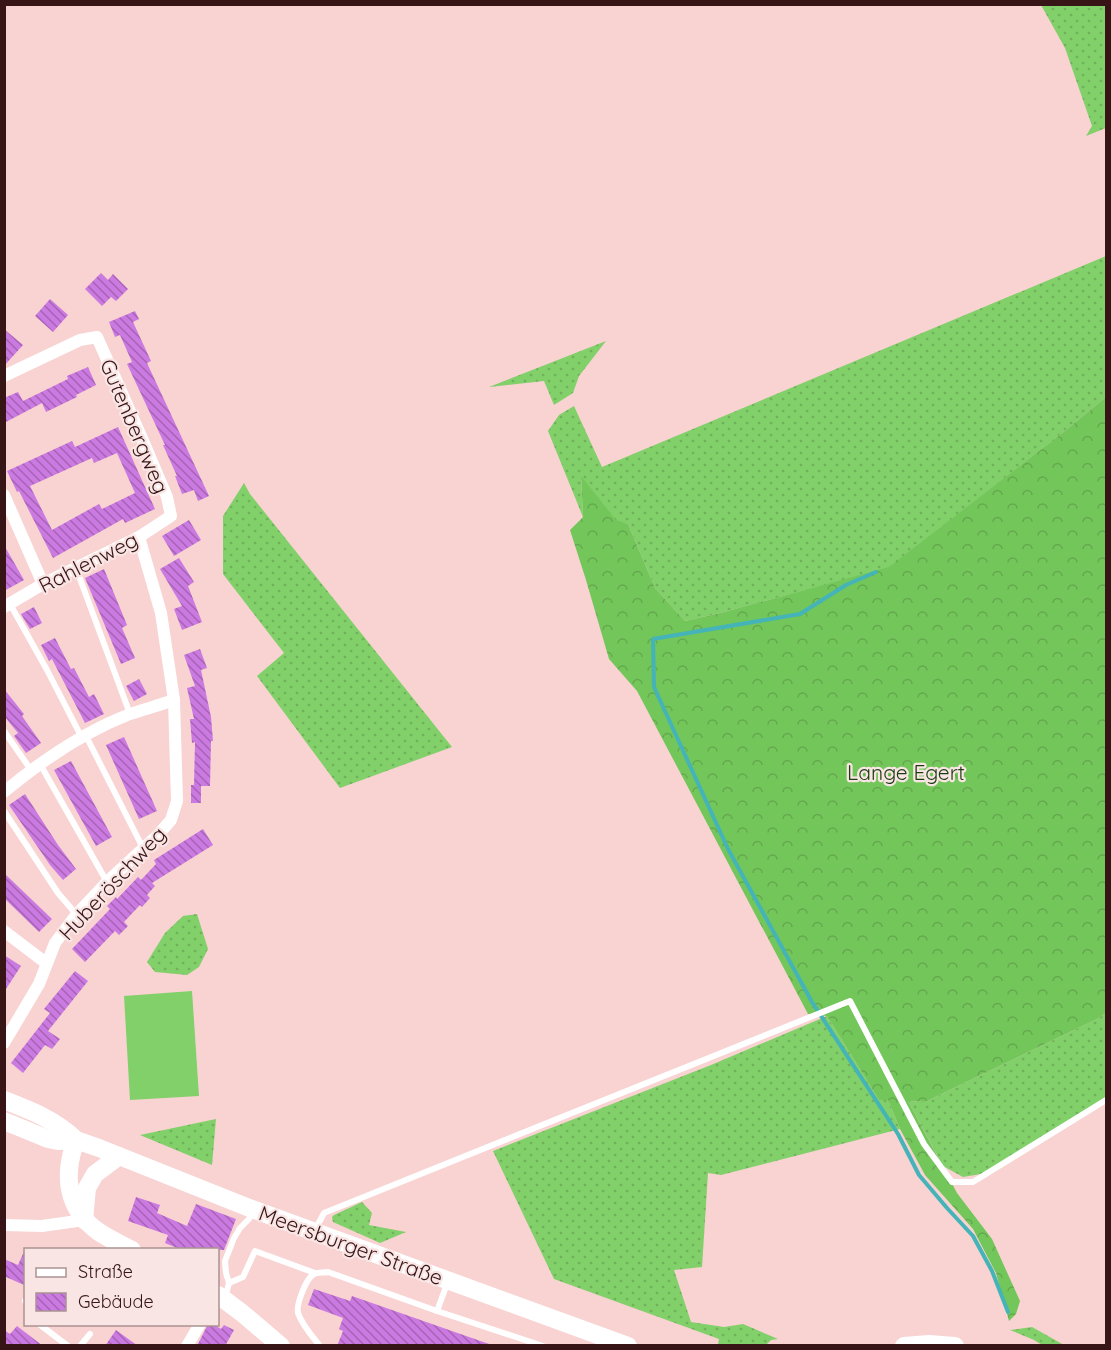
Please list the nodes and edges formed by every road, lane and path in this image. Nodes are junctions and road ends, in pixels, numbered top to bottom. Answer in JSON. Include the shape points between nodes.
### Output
{"nodes":[{"id":1,"x":4,"y":376,"type":"edge"},
{"id":2,"x":4,"y":495,"type":"edge"},
{"id":3,"x":171,"y":516,"type":"joint"},
{"id":4,"x":139,"y":537,"type":"junction"},
{"id":5,"x":76,"y":567,"type":"junction"},
{"id":6,"x":43,"y":584,"type":"junction"},
{"id":7,"x":7,"y":606,"type":"edge"},
{"id":8,"x":174,"y":700,"type":"junction"},
{"id":9,"x":130,"y":714,"type":"junction"},
{"id":10,"x":4,"y":731,"type":"edge"},
{"id":11,"x":84,"y":737,"type":"junction"},
{"id":12,"x":35,"y":767,"type":"junction"},
{"id":13,"x":4,"y":792,"type":"edge"},
{"id":14,"x":4,"y":811,"type":"edge"},
{"id":15,"x":144,"y":849,"type":"junction"},
{"id":16,"x":107,"y":882,"type":"junction"},
{"id":17,"x":76,"y":915,"type":"junction"},
{"id":18,"x":4,"y":931,"type":"edge"},
{"id":19,"x":46,"y":963,"type":"junction"},
{"id":20,"x":4,"y":1043,"type":"edge"},
{"id":21,"x":4,"y":1100,"type":"edge"},
{"id":22,"x":1107,"y":1100,"type":"edge"},
{"id":23,"x":4,"y":1121,"type":"edge"},
{"id":24,"x":76,"y":1140,"type":"junction"},
{"id":25,"x":118,"y":1156,"type":"junction"},
{"id":26,"x":252,"y":1209,"type":"junction"},
{"id":27,"x":84,"y":1220,"type":"junction"},
{"id":28,"x":4,"y":1225,"type":"edge"},
{"id":29,"x":314,"y":1231,"type":"junction"},
{"id":30,"x":128,"y":1248,"type":"edge"},
{"id":31,"x":315,"y":1273,"type":"junction"},
{"id":32,"x":448,"y":1280,"type":"junction"},
{"id":33,"x":221,"y":1294,"type":"edge"},
{"id":34,"x":437,"y":1311,"type":"junction"},
{"id":35,"x":42,"y":1326,"type":"edge"},
{"id":36,"x":199,"y":1326,"type":"edge"},
{"id":37,"x":90,"y":1334,"type":"dead end"},
{"id":38,"x":68,"y":1346,"type":"edge"},
{"id":39,"x":80,"y":1346,"type":"edge"},
{"id":40,"x":188,"y":1346,"type":"edge"},
{"id":41,"x":281,"y":1346,"type":"edge"},
{"id":42,"x":320,"y":1346,"type":"edge"},
{"id":43,"x":543,"y":1346,"type":"edge"},
{"id":44,"x":628,"y":1346,"type":"edge"},
{"id":45,"x":904,"y":1346,"type":"edge"},
{"id":46,"x":955,"y":1346,"type":"edge"}],
"edges":[{"from":1,"to":3,"type":"street","name":"Gutenbergweg","via":[[80,340],[97,337],[167,497]]},
{"from":2,"to":6,"type":"street"},
{"from":3,"to":4,"type":"street","name":"Rahlenweg"},
{"from":4,"to":5,"type":"street","name":"Rahlenweg"},
{"from":4,"to":8,"type":"street","name":"Huberöschweg","via":[[161,613]]},
{"from":5,"to":6,"type":"street","name":"Rahlenweg"},
{"from":5,"to":9,"type":"lane"},
{"from":6,"to":7,"type":"street","name":"Rahlenweg"},
{"from":7,"to":11,"type":"lane"},
{"from":8,"to":9,"type":"street"},
{"from":8,"to":15,"type":"street","name":"Huberöschweg","via":[[177,801],[171,820]]},
{"from":9,"to":11,"type":"street"},
{"from":10,"to":12,"type":"lane"},
{"from":11,"to":12,"type":"street"},
{"from":11,"to":15,"type":"lane"},
{"from":12,"to":13,"type":"street"},
{"from":12,"to":16,"type":"lane"},
{"from":14,"to":17,"type":"lane"},
{"from":15,"to":16,"type":"street","name":"Huberöschweg"},
{"from":16,"to":17,"type":"street","name":"Huberöschweg"},
{"from":17,"to":19,"type":"street","name":"Huberöschweg"},
{"from":18,"to":19,"type":"street"},
{"from":19,"to":20,"type":"street","name":"Huberöschweg","via":[[39,984]]},
{"from":21,"to":24,"type":"street","name":"Meersburger Straße","via":[[48,1118]]},
{"from":22,"to":29,"type":"lane","via":[[973,1182],[952,1182],[924,1144],[850,1001],[324,1213]]},
{"from":23,"to":24,"type":"street","name":"Meersburger Straße","via":[[48,1139]]},
{"from":24,"to":25,"type":"street","name":"Meersburger Straße"},
{"from":24,"to":27,"type":"street","via":[[69,1189]]},
{"from":25,"to":26,"type":"street","name":"Meersburger Straße"},
{"from":25,"to":27,"type":"street","via":[[95,1174],[87,1188]]},
{"from":26,"to":29,"type":"street","name":"Meersburger Straße"},
{"from":26,"to":33,"type":"lane","via":[[225,1262]]},
{"from":27,"to":28,"type":"street","via":[[42,1226]]},
{"from":27,"to":30,"type":"street"},
{"from":29,"to":32,"type":"street","name":"Meersburger Straße"},
{"from":31,"to":33,"type":"lane","via":[[255,1251],[243,1277]]},
{"from":31,"to":34,"type":"lane","via":[[328,1272]]},
{"from":31,"to":42,"type":"lane","via":[[308,1279],[297,1307]]},
{"from":32,"to":34,"type":"lane"},
{"from":32,"to":44,"type":"street","name":"Meersburger Straße"},
{"from":33,"to":41,"type":"street"},
{"from":34,"to":43,"type":"lane"},
{"from":35,"to":38,"type":"lane"},
{"from":36,"to":40,"type":"street"},
{"from":37,"to":39,"type":"lane"},
{"from":45,"to":46,"type":"street"}]}
